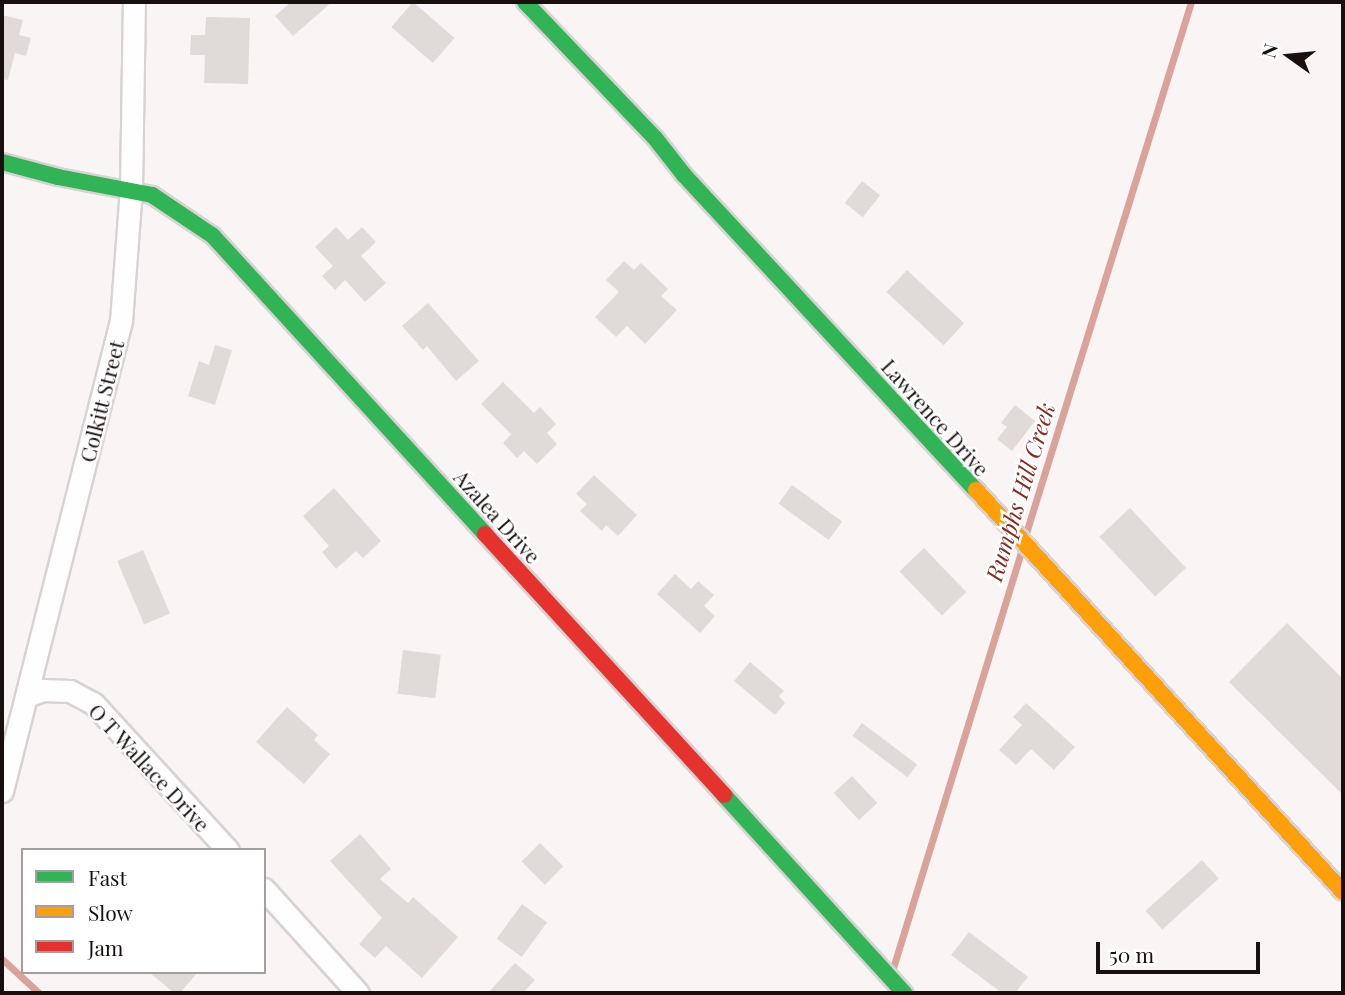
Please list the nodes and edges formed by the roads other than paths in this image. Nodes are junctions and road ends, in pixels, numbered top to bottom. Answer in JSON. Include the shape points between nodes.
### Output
{"nodes":[{"id":1,"x":134,"y":2,"type":"edge"},
{"id":2,"x":525,"y":2,"type":"edge"},
{"id":3,"x":2,"y":162,"type":"edge"},
{"id":4,"x":131,"y":190,"type":"junction"},
{"id":5,"x":26,"y":695,"type":"junction"},
{"id":6,"x":2,"y":791,"type":"edge"},
{"id":7,"x":226,"y":848,"type":"edge"},
{"id":8,"x":266,"y":891,"type":"edge"},
{"id":9,"x":1343,"y":892,"type":"edge"},
{"id":10,"x":358,"y":993,"type":"edge"},
{"id":11,"x":904,"y":993,"type":"edge"}],
"edges":[{"from":1,"to":4,"type":"street","name":"Colkitt Street"},
{"from":2,"to":9,"type":"street","name":"Lawrence Drive"},
{"from":3,"to":4,"type":"street","name":"Azalea Drive"},
{"from":4,"to":5,"type":"street","name":"Colkitt Street","via":[[121,321]]},
{"from":4,"to":11,"type":"street","name":"Azalea Drive","via":[[163,201],[188,217],[237,259]]},
{"from":5,"to":6,"type":"street","name":"Colkitt Street"},
{"from":5,"to":7,"type":"street","name":"O T Wallace Drive","via":[[70,691],[94,704]]},
{"from":8,"to":10,"type":"street"}]}
